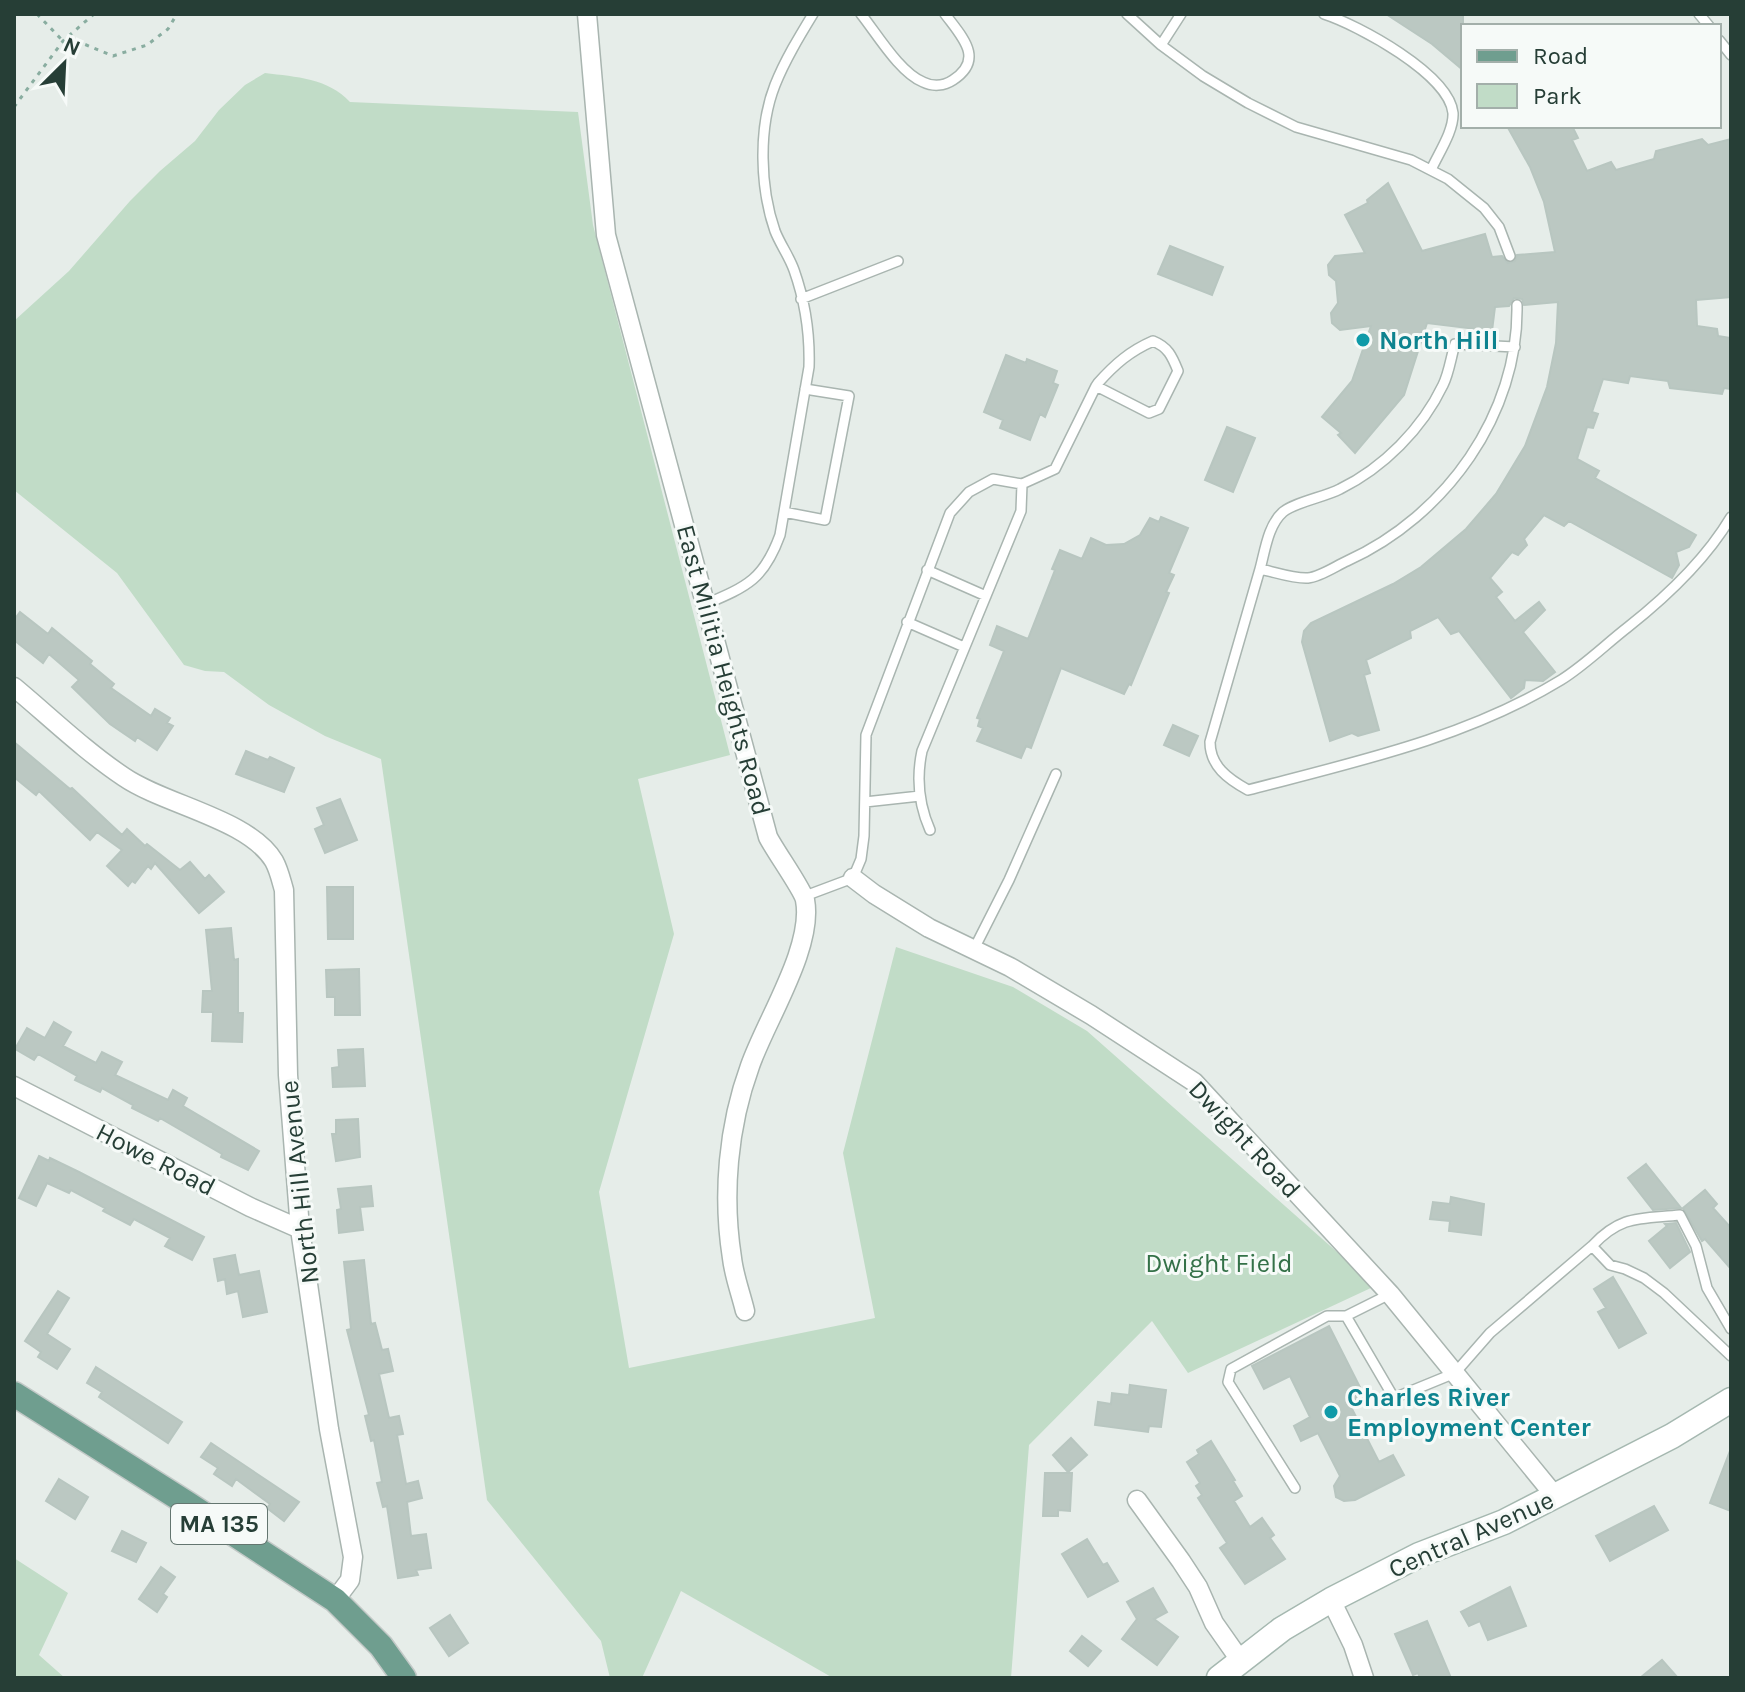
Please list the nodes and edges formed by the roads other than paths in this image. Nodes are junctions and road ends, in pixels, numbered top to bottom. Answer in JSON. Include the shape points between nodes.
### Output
{"nodes":[{"id":1,"x":587,"y":14,"type":"edge"},
{"id":2,"x":813,"y":14,"type":"edge"},
{"id":3,"x":861,"y":14,"type":"edge"},
{"id":4,"x":945,"y":14,"type":"edge"},
{"id":5,"x":1127,"y":14,"type":"edge"},
{"id":6,"x":1181,"y":14,"type":"edge"},
{"id":7,"x":1324,"y":14,"type":"edge"},
{"id":8,"x":1161,"y":45,"type":"junction"},
{"id":9,"x":1431,"y":170,"type":"junction"},
{"id":10,"x":1510,"y":256,"type":"dead end"},
{"id":11,"x":898,"y":261,"type":"dead end"},
{"id":12,"x":801,"y":299,"type":"junction"},
{"id":13,"x":1517,"y":305,"type":"dead end"},
{"id":14,"x":1515,"y":347,"type":"junction"},
{"id":15,"x":1096,"y":386,"type":"junction"},
{"id":16,"x":805,"y":389,"type":"junction"},
{"id":17,"x":1022,"y":484,"type":"junction"},
{"id":18,"x":784,"y":512,"type":"junction"},
{"id":19,"x":1731,"y":517,"type":"edge"},
{"id":20,"x":1260,"y":569,"type":"junction"},
{"id":21,"x":927,"y":570,"type":"junction"},
{"id":22,"x":986,"y":596,"type":"junction"},
{"id":23,"x":706,"y":604,"type":"junction"},
{"id":24,"x":907,"y":622,"type":"junction"},
{"id":25,"x":964,"y":647,"type":"junction"},
{"id":26,"x":14,"y":687,"type":"edge"},
{"id":27,"x":1056,"y":774,"type":"dead end"},
{"id":28,"x":920,"y":796,"type":"junction"},
{"id":29,"x":865,"y":802,"type":"junction"},
{"id":30,"x":930,"y":830,"type":"dead end"},
{"id":31,"x":853,"y":878,"type":"junction"},
{"id":32,"x":805,"y":896,"type":"junction"},
{"id":33,"x":974,"y":949,"type":"junction"},
{"id":34,"x":14,"y":1086,"type":"edge"},
{"id":35,"x":300,"y":1229,"type":"junction"},
{"id":36,"x":1592,"y":1246,"type":"junction"},
{"id":37,"x":1390,"y":1294,"type":"junction"},
{"id":38,"x":745,"y":1311,"type":"dead end"},
{"id":39,"x":1346,"y":1316,"type":"junction"},
{"id":40,"x":1731,"y":1329,"type":"edge"},
{"id":41,"x":1731,"y":1356,"type":"edge"},
{"id":42,"x":1455,"y":1373,"type":"junction"},
{"id":43,"x":14,"y":1394,"type":"edge"},
{"id":44,"x":1729,"y":1404,"type":"edge"},
{"id":45,"x":1295,"y":1488,"type":"dead end"},
{"id":46,"x":1555,"y":1496,"type":"junction"},
{"id":47,"x":1137,"y":1500,"type":"dead end"},
{"id":48,"x":335,"y":1600,"type":"junction"},
{"id":49,"x":1331,"y":1600,"type":"junction"},
{"id":50,"x":1240,"y":1660,"type":"junction"},
{"id":51,"x":404,"y":1678,"type":"edge"},
{"id":52,"x":1219,"y":1678,"type":"edge"},
{"id":53,"x":1364,"y":1678,"type":"edge"}],
"edges":[{"from":1,"to":23,"type":"street","name":"East Militia Heights Road","via":[[606,235]]},
{"from":2,"to":12,"type":"lane","via":[[774,87],[763,163],[776,231]]},
{"from":3,"to":4,"type":"lane","via":[[902,66],[923,83],[935,85],[955,78],[970,62]]},
{"from":5,"to":8,"type":"lane"},
{"from":6,"to":8,"type":"lane"},
{"from":7,"to":9,"type":"lane","via":[[1380,39],[1444,93],[1453,112]]},
{"from":8,"to":9,"type":"lane","via":[[1203,76],[1296,127]]},
{"from":9,"to":10,"type":"lane","via":[[1484,208],[1499,227]]},
{"from":11,"to":12,"type":"lane"},
{"from":12,"to":16,"type":"lane","via":[[809,347]]},
{"from":13,"to":14,"type":"lane"},
{"from":14,"to":20,"type":"lane","via":[[1492,421],[1436,501],[1365,553],[1309,578]]},
{"from":14,"to":20,"type":"lane","via":[[1455,344],[1444,383],[1428,412],[1373,471],[1339,491],[1284,511],[1272,527]]},
{"from":15,"to":15,"type":"lane","via":[[1113,365],[1153,341],[1164,345],[1178,371],[1159,409],[1149,413]]},
{"from":15,"to":17,"type":"lane","via":[[1055,469]]},
{"from":16,"to":18,"type":"lane"},
{"from":16,"to":18,"type":"lane","via":[[849,396],[825,520]]},
{"from":17,"to":21,"type":"lane","via":[[993,479],[969,492],[950,513]]},
{"from":17,"to":22,"type":"lane","via":[[1021,511]]},
{"from":18,"to":23,"type":"lane","via":[[765,570],[737,591]]},
{"from":19,"to":20,"type":"lane","via":[[1668,596],[1564,678],[1514,706],[1445,734],[1248,790],[1218,768],[1210,756],[1210,742]]},
{"from":21,"to":22,"type":"lane"},
{"from":21,"to":24,"type":"lane"},
{"from":22,"to":25,"type":"lane"},
{"from":23,"to":32,"type":"street","name":"East Militia Heights Road","via":[[768,837]]},
{"from":24,"to":25,"type":"lane"},
{"from":24,"to":29,"type":"lane","via":[[866,735]]},
{"from":25,"to":28,"type":"lane","via":[[922,751]]},
{"from":26,"to":35,"type":"street","name":"North Hill Avenue","via":[[124,778],[214,817],[272,857],[284,890],[288,1075]]},
{"from":27,"to":33,"type":"lane"},
{"from":28,"to":29,"type":"lane"},
{"from":28,"to":30,"type":"lane"},
{"from":29,"to":31,"type":"lane","via":[[861,859]]},
{"from":31,"to":32,"type":"lane"},
{"from":31,"to":33,"type":"street","name":"Dwight Road","via":[[929,928]]},
{"from":32,"to":38,"type":"street","via":[[802,940],[749,1066],[731,1143],[727,1194],[732,1259]]},
{"from":33,"to":37,"type":"street","name":"Dwight Road","via":[[1091,1015],[1194,1082]]},
{"from":34,"to":35,"type":"street","name":"Howe Road"},
{"from":35,"to":48,"type":"street","name":"North Hill Avenue","via":[[353,1557],[350,1580]]},
{"from":36,"to":40,"type":"lane","via":[[1609,1229],[1633,1219],[1680,1215],[1696,1246],[1707,1288]]},
{"from":36,"to":41,"type":"lane","via":[[1610,1265],[1644,1278],[1664,1293]]},
{"from":36,"to":42,"type":"lane","via":[[1490,1333]]},
{"from":37,"to":39,"type":"lane"},
{"from":37,"to":42,"type":"street","name":"Dwight Road"},
{"from":39,"to":42,"type":"lane","via":[[1394,1398]]},
{"from":39,"to":45,"type":"lane","via":[[1327,1316],[1231,1369],[1228,1382]]},
{"from":42,"to":46,"type":"street","name":"Dwight Road"},
{"from":43,"to":48,"type":"main road","number":"MA 135"},
{"from":44,"to":46,"type":"main road","name":"Central Avenue"},
{"from":46,"to":49,"type":"main road","name":"Central Avenue"},
{"from":47,"to":50,"type":"street","via":[[1198,1587],[1214,1623]]},
{"from":48,"to":51,"type":"main road","number":"MA 135"},
{"from":49,"to":50,"type":"main road","name":"Central Avenue"},
{"from":49,"to":53,"type":"street"},
{"from":50,"to":52,"type":"main road","name":"Central Avenue"}]}
